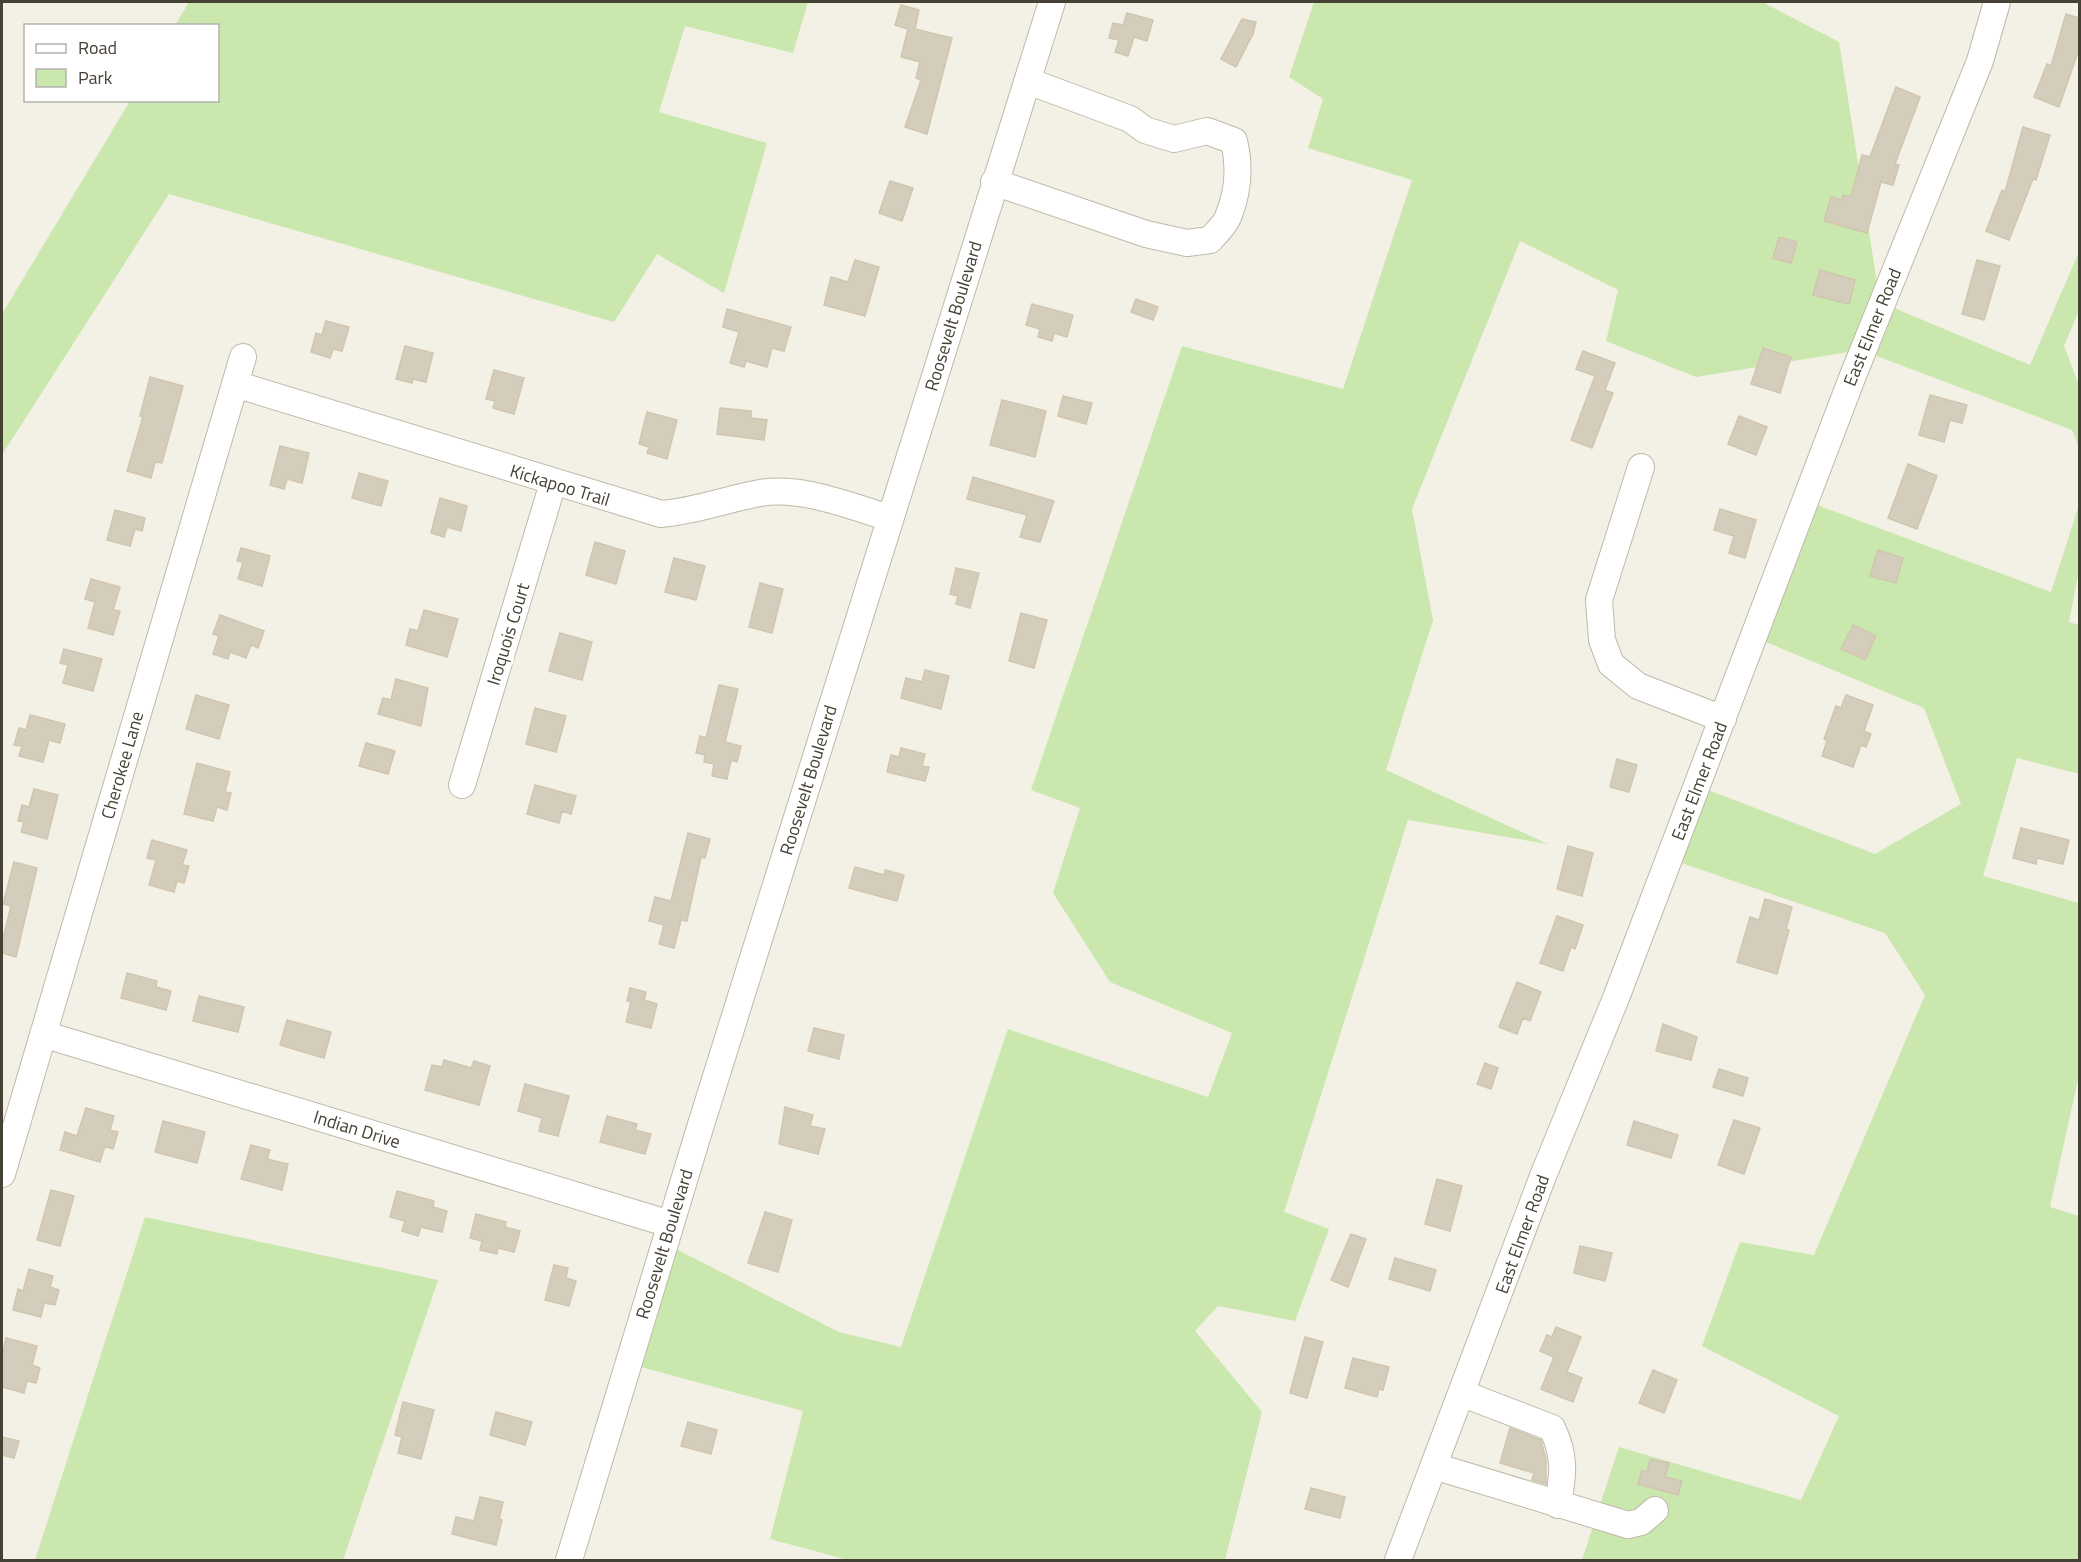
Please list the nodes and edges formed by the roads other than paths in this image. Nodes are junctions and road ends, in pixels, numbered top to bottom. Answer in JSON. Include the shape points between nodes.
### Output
{"nodes":[{"id":1,"x":1052,"y":2,"type":"edge"},
{"id":2,"x":1997,"y":2,"type":"edge"},
{"id":3,"x":1028,"y":81,"type":"junction"},
{"id":4,"x":994,"y":182,"type":"junction"},
{"id":5,"x":243,"y":357,"type":"dead end"},
{"id":6,"x":235,"y":384,"type":"junction"},
{"id":7,"x":1641,"y":467,"type":"dead end"},
{"id":8,"x":553,"y":483,"type":"junction"},
{"id":9,"x":890,"y":518,"type":"junction"},
{"id":10,"x":1723,"y":719,"type":"junction"},
{"id":11,"x":462,"y":785,"type":"dead end"},
{"id":12,"x":43,"y":1034,"type":"junction"},
{"id":13,"x":2,"y":1174,"type":"edge"},
{"id":14,"x":670,"y":1224,"type":"junction"},
{"id":15,"x":1461,"y":1394,"type":"junction"},
{"id":16,"x":1434,"y":1466,"type":"junction"},
{"id":17,"x":1558,"y":1505,"type":"junction"},
{"id":18,"x":1655,"y":1510,"type":"dead end"},
{"id":19,"x":569,"y":1560,"type":"edge"},
{"id":20,"x":1398,"y":1560,"type":"edge"}],
"edges":[{"from":1,"to":3,"type":"street","name":"Roosevelt Boulevard"},
{"from":2,"to":10,"type":"street","name":"East Elmer Road","via":[[1980,62],[1852,378]]},
{"from":3,"to":4,"type":"street","name":"Roosevelt Boulevard"},
{"from":3,"to":4,"type":"street","via":[[1174,139],[1207,131],[1234,141],[1237,180],[1228,219],[1210,240],[1187,243],[1146,234]]},
{"from":4,"to":9,"type":"street","name":"Roosevelt Boulevard"},
{"from":5,"to":6,"type":"street","name":"Cherokee Lane"},
{"from":6,"to":8,"type":"street","name":"Kickapoo Trail"},
{"from":6,"to":12,"type":"street","name":"Cherokee Lane"},
{"from":7,"to":10,"type":"street","via":[[1599,600],[1602,640],[1611,664],[1638,686]]},
{"from":8,"to":9,"type":"street","name":"Kickapoo Trail","via":[[662,514],[689,512],[762,493],[782,493],[803,494]]},
{"from":8,"to":11,"type":"street","name":"Iroquois Court"},
{"from":9,"to":14,"type":"street","name":"Roosevelt Boulevard"},
{"from":10,"to":15,"type":"street","name":"East Elmer Road"},
{"from":12,"to":13,"type":"street","name":"Cherokee Lane"},
{"from":12,"to":14,"type":"street","name":"Indian Drive"},
{"from":14,"to":19,"type":"street","name":"Roosevelt Boulevard"},
{"from":15,"to":16,"type":"street","name":"East Elmer Road"},
{"from":15,"to":17,"type":"street","via":[[1552,1428],[1562,1448]]},
{"from":16,"to":17,"type":"street"},
{"from":16,"to":20,"type":"street","name":"East Elmer Road"},
{"from":17,"to":18,"type":"street","via":[[1628,1525],[1641,1522]]}]}
